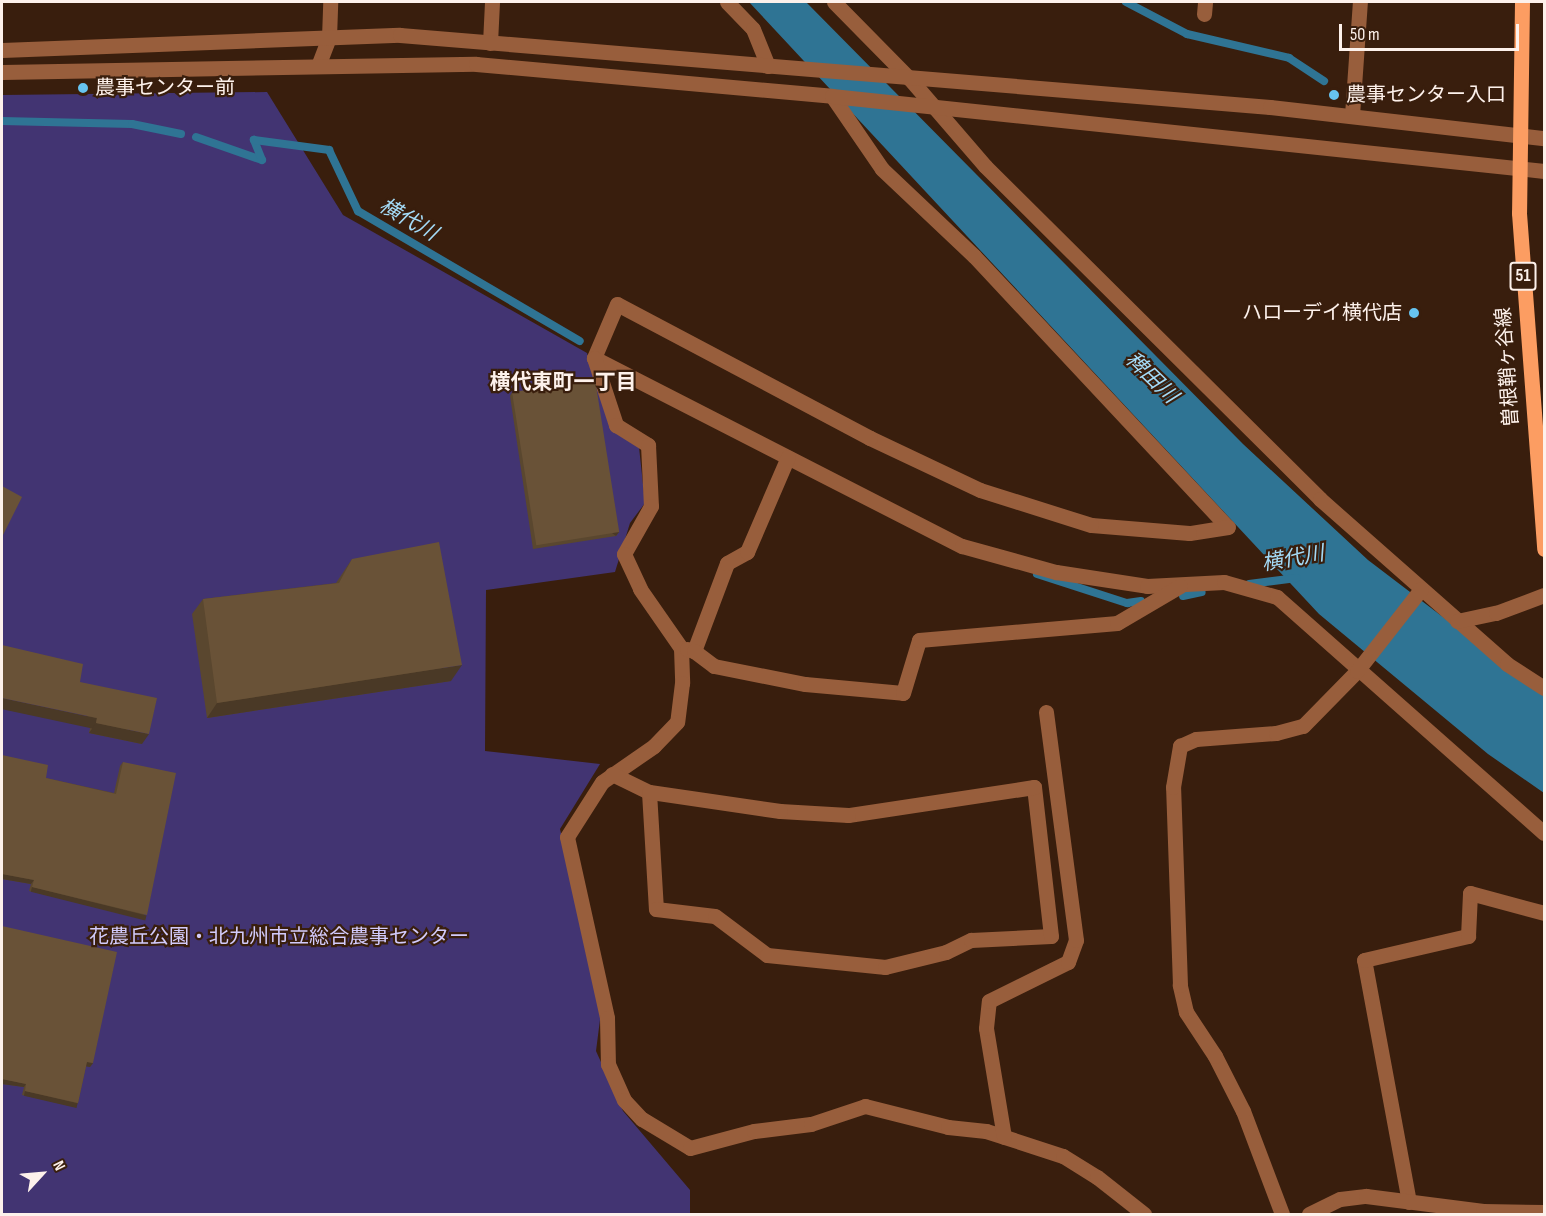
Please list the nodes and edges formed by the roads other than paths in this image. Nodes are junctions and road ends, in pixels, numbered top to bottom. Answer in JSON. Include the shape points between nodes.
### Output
{"nodes":[{"id":1,"x":330,"y":2,"type":"edge"},
{"id":2,"x":492,"y":2,"type":"edge"},
{"id":3,"x":727,"y":2,"type":"edge"},
{"id":4,"x":834,"y":2,"type":"edge"},
{"id":5,"x":1360,"y":2,"type":"edge"},
{"id":6,"x":1522,"y":2,"type":"edge"},
{"id":7,"x":329,"y":38,"type":"junction"},
{"id":8,"x":490,"y":43,"type":"junction"},
{"id":9,"x":2,"y":50,"type":"edge"},
{"id":10,"x":318,"y":66,"type":"junction"},
{"id":11,"x":768,"y":66,"type":"junction"},
{"id":12,"x":2,"y":72,"type":"edge"},
{"id":13,"x":910,"y":79,"type":"junction"},
{"id":14,"x":825,"y":95,"type":"junction"},
{"id":15,"x":938,"y":109,"type":"junction"},
{"id":16,"x":1352,"y":115,"type":"junction"},
{"id":17,"x":1522,"y":136,"type":"junction"},
{"id":18,"x":1545,"y":138,"type":"edge"},
{"id":19,"x":1520,"y":169,"type":"junction"},
{"id":20,"x":1545,"y":171,"type":"edge"},
{"id":21,"x":594,"y":358,"type":"junction"},
{"id":22,"x":788,"y":457,"type":"junction"},
{"id":23,"x":1545,"y":549,"type":"edge"},
{"id":24,"x":1184,"y":584,"type":"junction"},
{"id":25,"x":1421,"y":589,"type":"junction"},
{"id":26,"x":1545,"y":595,"type":"edge"},
{"id":27,"x":1457,"y":621,"type":"junction"},
{"id":28,"x":688,"y":649,"type":"junction"},
{"id":29,"x":1361,"y":666,"type":"junction"},
{"id":30,"x":1545,"y":688,"type":"edge"},
{"id":31,"x":1046,"y":712,"type":"dead end"},
{"id":32,"x":612,"y":774,"type":"junction"},
{"id":33,"x":649,"y":792,"type":"junction"},
{"id":34,"x":1545,"y":833,"type":"edge"},
{"id":35,"x":1545,"y":913,"type":"edge"},
{"id":36,"x":1004,"y":1137,"type":"junction"},
{"id":37,"x":1409,"y":1202,"type":"junction"},
{"id":38,"x":1544,"y":1214,"type":"edge"},
{"id":39,"x":1144,"y":1215,"type":"edge"},
{"id":40,"x":1282,"y":1215,"type":"edge"},
{"id":41,"x":1309,"y":1215,"type":"edge"}],
"edges":[{"from":1,"to":7,"type":"street"},
{"from":2,"to":8,"type":"street"},
{"from":3,"to":11,"type":"street","via":[[753,29]]},
{"from":4,"to":13,"type":"street"},
{"from":5,"to":16,"type":"street"},
{"from":6,"to":17,"type":"main road","name":"曽根鞘ヶ谷線","number":"51"},
{"from":7,"to":8,"type":"street","via":[[400,35]]},
{"from":7,"to":9,"type":"street"},
{"from":7,"to":10,"type":"street"},
{"from":8,"to":11,"type":"street"},
{"from":10,"to":12,"type":"street"},
{"from":10,"to":14,"type":"street","via":[[476,64]]},
{"from":11,"to":13,"type":"street"},
{"from":13,"to":15,"type":"street"},
{"from":13,"to":16,"type":"street"},
{"from":14,"to":15,"type":"street"},
{"from":14,"to":21,"type":"street","via":[[882,169],[974,256],[1227,527],[1189,533],[1091,525],[980,490],[870,438],[617,304]]},
{"from":15,"to":19,"type":"street"},
{"from":15,"to":25,"type":"street","via":[[985,166],[1320,499]]},
{"from":16,"to":17,"type":"street"},
{"from":17,"to":18,"type":"street"},
{"from":17,"to":19,"type":"main road","name":"曽根鞘ヶ谷線","number":"51"},
{"from":19,"to":20,"type":"street"},
{"from":19,"to":23,"type":"main road","name":"曽根鞘ヶ谷線","number":"51","via":[[1519,213],[1530,386]]},
{"from":21,"to":22,"type":"street"},
{"from":21,"to":28,"type":"street","via":[[616,425],[648,446],[651,506],[624,554],[640,590]]},
{"from":22,"to":24,"type":"street","via":[[962,546],[1056,572],[1147,586]]},
{"from":22,"to":28,"type":"street","via":[[747,552],[727,563]]},
{"from":24,"to":28,"type":"street","via":[[1117,623],[919,640],[903,693],[805,684],[714,666]]},
{"from":24,"to":29,"type":"street","via":[[1224,582],[1277,597]]},
{"from":25,"to":27,"type":"street"},
{"from":25,"to":29,"type":"street"},
{"from":26,"to":27,"type":"street","via":[[1496,613]]},
{"from":27,"to":30,"type":"street","via":[[1507,664]]},
{"from":28,"to":32,"type":"street","via":[[677,722],[654,746]]},
{"from":29,"to":34,"type":"street"},
{"from":29,"to":40,"type":"street","via":[[1303,726],[1276,733],[1196,739],[1180,746],[1173,787],[1180,985],[1186,1012],[1215,1056],[1243,1111]]},
{"from":31,"to":36,"type":"street","via":[[1076,940],[1068,962],[989,1001],[986,1028]]},
{"from":32,"to":33,"type":"street"},
{"from":32,"to":36,"type":"street","via":[[602,782],[567,837],[607,1018],[608,1064],[624,1100],[642,1119],[690,1148],[754,1131],[811,1124],[865,1106]]},
{"from":33,"to":33,"type":"street","via":[[656,909],[715,916],[767,955],[885,967],[946,952],[971,940],[1051,936],[1034,787],[848,815],[780,811]]},
{"from":35,"to":37,"type":"street","via":[[1470,893],[1468,936],[1364,960]]},
{"from":36,"to":39,"type":"street","via":[[1063,1156],[1097,1177]]},
{"from":37,"to":38,"type":"street"},
{"from":37,"to":41,"type":"street","via":[[1366,1196],[1340,1199]]}]}
